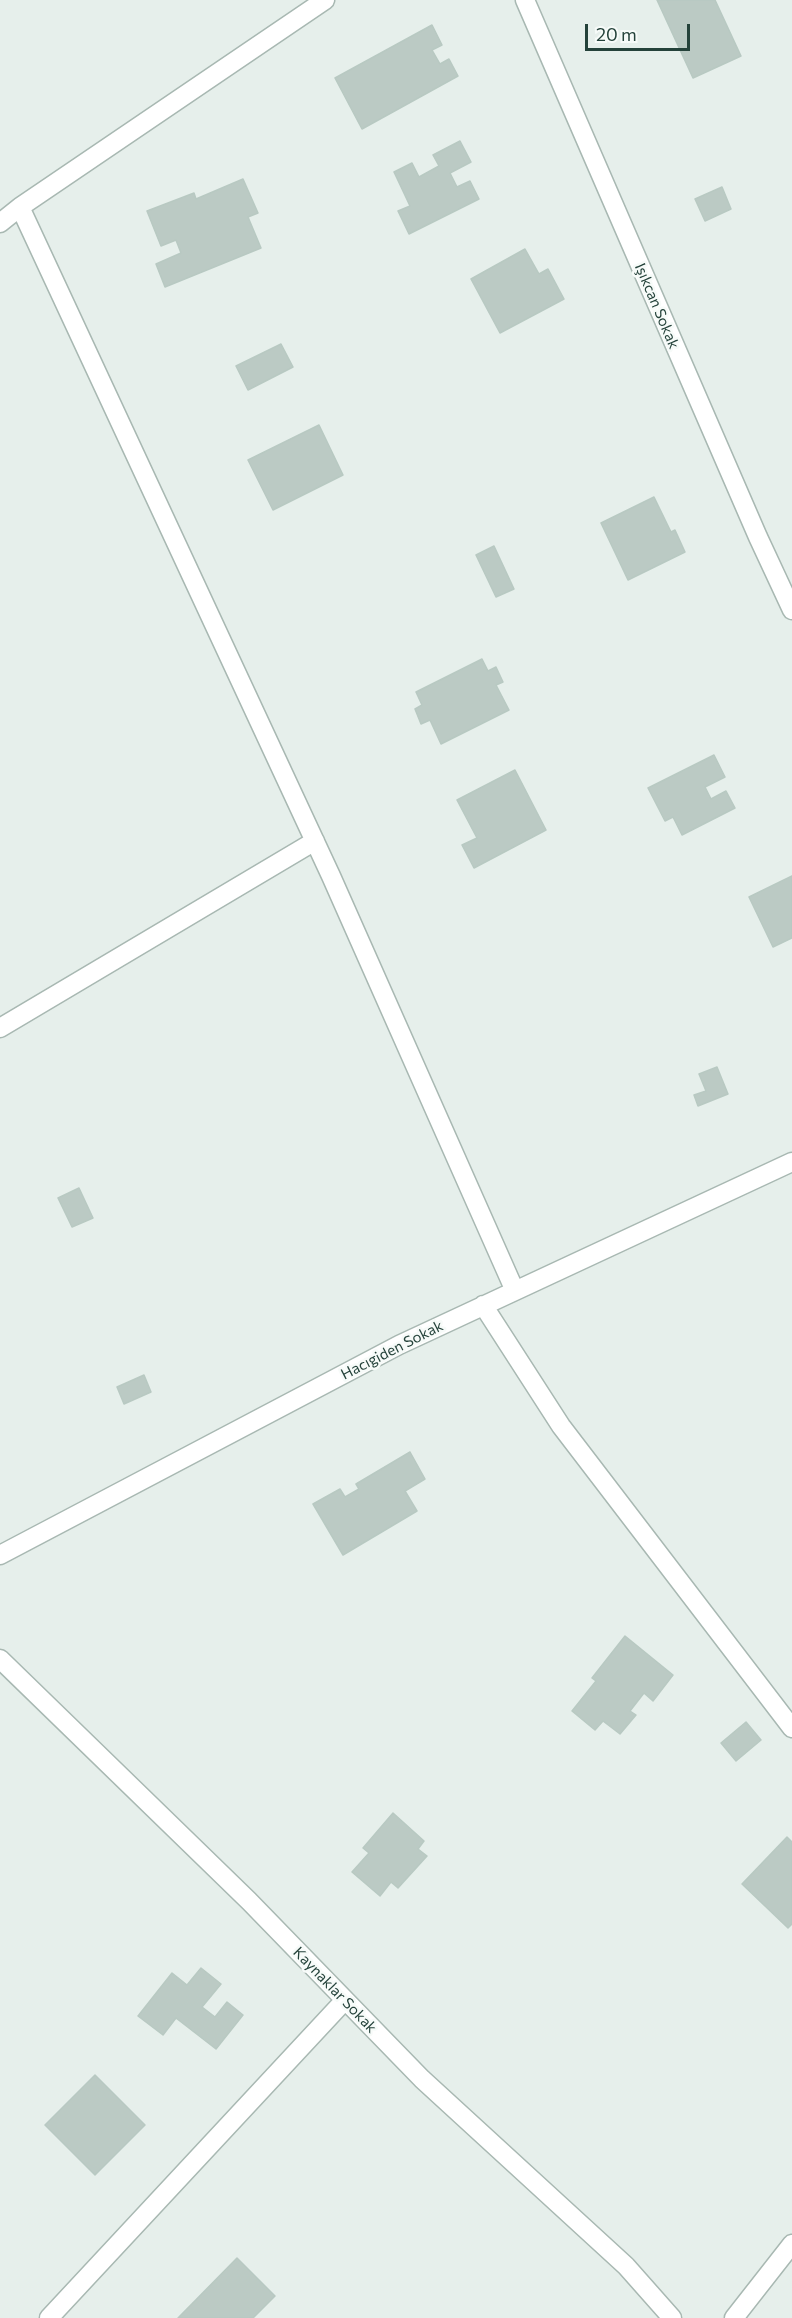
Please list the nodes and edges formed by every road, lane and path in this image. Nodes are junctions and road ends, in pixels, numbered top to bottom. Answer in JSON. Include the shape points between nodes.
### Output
{"nodes":[{"id":1,"x":325,"y":0,"type":"edge"},
{"id":2,"x":525,"y":0,"type":"edge"},
{"id":3,"x":20,"y":207,"type":"junction"},
{"id":4,"x":0,"y":224,"type":"edge"},
{"id":5,"x":792,"y":610,"type":"edge"},
{"id":6,"x":315,"y":841,"type":"junction"},
{"id":7,"x":0,"y":1028,"type":"edge"},
{"id":8,"x":792,"y":1162,"type":"edge"},
{"id":9,"x":515,"y":1291,"type":"junction"},
{"id":10,"x":483,"y":1305,"type":"junction"},
{"id":11,"x":0,"y":1555,"type":"edge"},
{"id":12,"x":0,"y":1659,"type":"edge"},
{"id":13,"x":792,"y":1728,"type":"edge"},
{"id":14,"x":345,"y":2000,"type":"junction"},
{"id":15,"x":792,"y":2244,"type":"edge"},
{"id":16,"x":49,"y":2318,"type":"edge"},
{"id":17,"x":672,"y":2318,"type":"edge"},
{"id":18,"x":734,"y":2318,"type":"edge"}],
"edges":[{"from":1,"to":3,"type":"street"},
{"from":2,"to":5,"type":"street","name":"Işıkcan Sokak"},
{"from":3,"to":4,"type":"street"},
{"from":3,"to":6,"type":"street"},
{"from":6,"to":7,"type":"street"},
{"from":6,"to":9,"type":"street"},
{"from":8,"to":9,"type":"street","name":"Hacıgiden Sokak"},
{"from":9,"to":10,"type":"street","name":"Hacıgiden Sokak"},
{"from":10,"to":11,"type":"street","name":"Hacıgiden Sokak","via":[[399,1345]]},
{"from":10,"to":13,"type":"street","via":[[561,1426]]},
{"from":12,"to":14,"type":"street","name":"Kaynaklar Sokak"},
{"from":14,"to":16,"type":"street"},
{"from":14,"to":17,"type":"street","name":"Kaynaklar Sokak","via":[[422,2079],[626,2266]]},
{"from":15,"to":18,"type":"street"}]}
